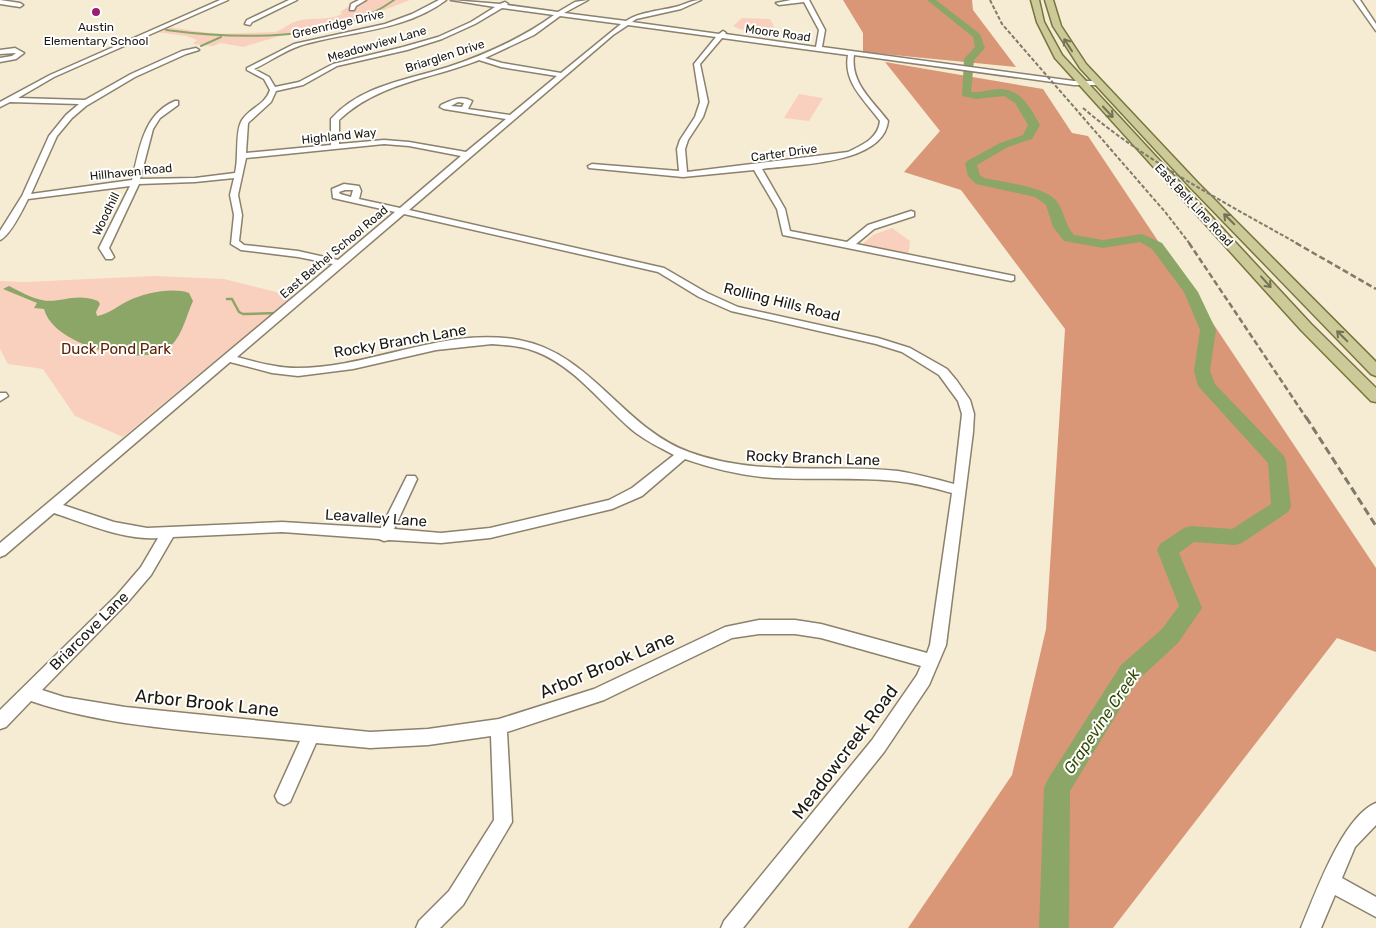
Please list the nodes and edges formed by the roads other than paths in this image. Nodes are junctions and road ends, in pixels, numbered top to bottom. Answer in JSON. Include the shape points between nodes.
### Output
{"nodes":[{"id":1,"x":225,"y":0,"type":"edge"},
{"id":2,"x":294,"y":0,"type":"edge"},
{"id":3,"x":364,"y":0,"type":"edge"},
{"id":4,"x":443,"y":0,"type":"edge"},
{"id":5,"x":454,"y":0,"type":"edge"},
{"id":6,"x":511,"y":0,"type":"edge"},
{"id":7,"x":585,"y":0,"type":"edge"},
{"id":8,"x":698,"y":0,"type":"edge"},
{"id":9,"x":806,"y":0,"type":"edge"},
{"id":10,"x":1035,"y":0,"type":"edge"},
{"id":11,"x":1049,"y":0,"type":"edge"},
{"id":12,"x":1357,"y":0,"type":"edge"},
{"id":13,"x":0,"y":2,"type":"edge"},
{"id":14,"x":779,"y":3,"type":"dead end"},
{"id":15,"x":20,"y":5,"type":"dead end"},
{"id":16,"x":501,"y":6,"type":"junction"},
{"id":17,"x":352,"y":9,"type":"dead end"},
{"id":18,"x":560,"y":14,"type":"junction"},
{"id":19,"x":625,"y":23,"type":"junction"},
{"id":20,"x":248,"y":24,"type":"dead end"},
{"id":21,"x":727,"y":29,"type":"dead end"},
{"id":22,"x":1376,"y":30,"type":"edge"},
{"id":23,"x":719,"y":36,"type":"junction"},
{"id":24,"x":196,"y":50,"type":"dead end"},
{"id":25,"x":818,"y":50,"type":"junction"},
{"id":26,"x":0,"y":52,"type":"edge"},
{"id":27,"x":851,"y":54,"type":"junction"},
{"id":28,"x":1058,"y":56,"type":"junction"},
{"id":29,"x":479,"y":58,"type":"junction"},
{"id":30,"x":0,"y":60,"type":"edge"},
{"id":31,"x":563,"y":75,"type":"junction"},
{"id":32,"x":1067,"y":82,"type":"junction"},
{"id":33,"x":1099,"y":83,"type":"junction"},
{"id":34,"x":1082,"y":84,"type":"junction"},
{"id":35,"x":273,"y":90,"type":"junction"},
{"id":36,"x":4,"y":100,"type":"edge"},
{"id":37,"x":87,"y":102,"type":"junction"},
{"id":38,"x":175,"y":103,"type":"dead end"},
{"id":39,"x":0,"y":105,"type":"edge"},
{"id":40,"x":464,"y":110,"type":"dead end"},
{"id":41,"x":512,"y":118,"type":"junction"},
{"id":42,"x":335,"y":146,"type":"junction"},
{"id":43,"x":468,"y":155,"type":"junction"},
{"id":44,"x":242,"y":156,"type":"junction"},
{"id":45,"x":592,"y":166,"type":"dead end"},
{"id":46,"x":758,"y":169,"type":"junction"},
{"id":47,"x":239,"y":175,"type":"junction"},
{"id":48,"x":683,"y":175,"type":"junction"},
{"id":49,"x":134,"y":183,"type":"junction"},
{"id":50,"x":25,"y":197,"type":"junction"},
{"id":51,"x":354,"y":201,"type":"dead end"},
{"id":52,"x":403,"y":210,"type":"junction"},
{"id":53,"x":911,"y":214,"type":"dead end"},
{"id":54,"x":0,"y":237,"type":"edge"},
{"id":55,"x":848,"y":246,"type":"junction"},
{"id":56,"x":109,"y":256,"type":"dead end"},
{"id":57,"x":340,"y":263,"type":"junction"},
{"id":58,"x":1250,"y":265,"type":"junction"},
{"id":59,"x":1273,"y":265,"type":"junction"},
{"id":60,"x":1012,"y":278,"type":"dead end"},
{"id":61,"x":228,"y":358,"type":"junction"},
{"id":62,"x":1376,"y":371,"type":"edge"},
{"id":63,"x":1376,"y":397,"type":"edge"},
{"id":64,"x":683,"y":454,"type":"junction"},
{"id":65,"x":411,"y":479,"type":"dead end"},
{"id":66,"x":958,"y":490,"type":"junction"},
{"id":67,"x":52,"y":507,"type":"junction"},
{"id":68,"x":168,"y":533,"type":"junction"},
{"id":69,"x":384,"y":536,"type":"junction"},
{"id":70,"x":0,"y":551,"type":"edge"},
{"id":71,"x":930,"y":661,"type":"junction"},
{"id":72,"x":28,"y":693,"type":"junction"},
{"id":73,"x":0,"y":721,"type":"edge"},
{"id":74,"x":499,"y":727,"type":"junction"},
{"id":75,"x":312,"y":733,"type":"junction"},
{"id":76,"x":284,"y":796,"type":"dead end"},
{"id":77,"x":1376,"y":812,"type":"edge"},
{"id":78,"x":1331,"y":882,"type":"junction"},
{"id":79,"x":1376,"y":907,"type":"edge"},
{"id":80,"x":426,"y":928,"type":"edge"},
{"id":81,"x":731,"y":928,"type":"edge"},
{"id":82,"x":1311,"y":928,"type":"edge"}],
"edges":[{"from":1,"to":36,"type":"street"},
{"from":2,"to":20,"type":"street"},
{"from":3,"to":17,"type":"street","via":[[353,5]]},
{"from":4,"to":35,"type":"street","name":"Greenridge Drive","via":[[387,25],[296,45],[249,69],[267,78]]},
{"from":5,"to":16,"type":"street","name":"Moore Road"},
{"from":6,"to":16,"type":"street","name":"Meadowview Lane"},
{"from":7,"to":18,"type":"street","name":"Briarglen Drive"},
{"from":8,"to":19,"type":"street","name":"East Bethel School Road"},
{"from":9,"to":14,"type":"street"},
{"from":9,"to":25,"type":"street","via":[[823,33],[824,40]]},
{"from":10,"to":28,"type":"main road","name":"East Belt Line Road","via":[[1042,28]]},
{"from":33,"to":11,"type":"main road","name":"East Belt Line Road","one_way":true,"via":[[1068,46],[1057,26]]},
{"from":12,"to":22,"type":"street"},
{"from":13,"to":15,"type":"street"},
{"from":16,"to":18,"type":"street","name":"Moore Road"},
{"from":16,"to":35,"type":"street","name":"Meadowview Lane","via":[[440,38],[404,50],[335,65],[301,84]]},
{"from":18,"to":19,"type":"street","name":"Moore Road"},
{"from":18,"to":29,"type":"street","name":"Briarglen Drive","via":[[526,37]]},
{"from":19,"to":23,"type":"street","name":"Moore Road"},
{"from":19,"to":31,"type":"street","name":"East Bethel School Road"},
{"from":21,"to":23,"type":"street"},
{"from":23,"to":25,"type":"street","name":"Moore Road"},
{"from":23,"to":48,"type":"street","via":[[697,64],[704,102],[681,148]]},
{"from":24,"to":37,"type":"street","via":[[184,52],[144,71]]},
{"from":25,"to":27,"type":"street","name":"Moore Road"},
{"from":26,"to":30,"type":"street","via":[[21,52],[14,58]]},
{"from":27,"to":32,"type":"street","name":"Moore Road"},
{"from":27,"to":46,"type":"street","name":"Carter Drive","via":[[849,73],[884,121],[879,137],[850,154]]},
{"from":28,"to":32,"type":"main road","via":[[1059,64],[1069,76]]},
{"from":28,"to":34,"type":"main road","name":"East Belt Line Road"},
{"from":29,"to":31,"type":"street"},
{"from":29,"to":42,"type":"street","name":"Briarglen Drive","via":[[380,88],[335,119]]},
{"from":31,"to":41,"type":"street","name":"East Bethel School Road"},
{"from":32,"to":34,"type":"street","name":"Moore Road"},
{"from":33,"to":34,"type":"street","name":"Moore Road"},
{"from":59,"to":33,"type":"main road","name":"East Belt Line Road","one_way":true},
{"from":34,"to":58,"type":"main road","name":"East Belt Line Road","one_way":true},
{"from":35,"to":44,"type":"street","via":[[271,98],[244,123]]},
{"from":36,"to":37,"type":"street"},
{"from":36,"to":39,"type":"street"},
{"from":37,"to":50,"type":"street","via":[[58,128]]},
{"from":38,"to":49,"type":"street","via":[[156,117],[149,129]]},
{"from":40,"to":41,"type":"street"},
{"from":41,"to":43,"type":"street","name":"East Bethel School Road"},
{"from":42,"to":43,"type":"street","name":"Highland Way","via":[[398,143]]},
{"from":42,"to":44,"type":"street","name":"Highland Way"},
{"from":43,"to":52,"type":"street","name":"East Bethel School Road"},
{"from":44,"to":47,"type":"street"},
{"from":45,"to":48,"type":"street","name":"Carter Drive"},
{"from":46,"to":48,"type":"street","name":"Carter Drive"},
{"from":46,"to":55,"type":"street","via":[[781,208],[786,233]]},
{"from":47,"to":49,"type":"street","name":"Hillhaven Road"},
{"from":47,"to":57,"type":"street","via":[[234,195],[238,215],[234,242],[241,247]]},
{"from":49,"to":50,"type":"street","name":"Hillhaven Road"},
{"from":49,"to":56,"type":"street","name":"Woodhill","via":[[104,248]]},
{"from":50,"to":54,"type":"street"},
{"from":51,"to":52,"type":"street","name":"Rolling Hills Road"},
{"from":52,"to":57,"type":"street","name":"East Bethel School Road"},
{"from":52,"to":66,"type":"street","name":"Rolling Hills Road","via":[[661,270],[703,295],[735,309],[878,341],[920,356],[943,372],[964,400],[968,414]]},
{"from":53,"to":55,"type":"street","via":[[871,227]]},
{"from":55,"to":60,"type":"street"},
{"from":57,"to":61,"type":"street","name":"East Bethel School Road"},
{"from":58,"to":59,"type":"main road"},
{"from":58,"to":63,"type":"main road","name":"East Belt Line Road","one_way":true},
{"from":62,"to":59,"type":"main road","name":"East Belt Line Road","one_way":true},
{"from":61,"to":64,"type":"street","name":"Rocky Branch Lane","via":[[297,372],[462,343],[518,343],[554,354],[574,367],[640,429]]},
{"from":61,"to":67,"type":"street","name":"East Bethel School Road"},
{"from":64,"to":66,"type":"street","name":"Rocky Branch Lane","via":[[750,473],[896,476]]},
{"from":64,"to":69,"type":"street","name":"Leavalley Lane","via":[[637,492],[581,513],[490,533],[442,538]]},
{"from":65,"to":69,"type":"street"},
{"from":66,"to":71,"type":"street","name":"Meadowcreek Road","via":[[938,645]]},
{"from":67,"to":68,"type":"street","name":"Leavalley Lane","via":[[114,527]]},
{"from":67,"to":70,"type":"street","name":"East Bethel School Road"},
{"from":68,"to":69,"type":"street","name":"Leavalley Lane","via":[[282,527]]},
{"from":68,"to":72,"type":"street","name":"Briarcove Lane","via":[[146,571]]},
{"from":71,"to":74,"type":"street","name":"Arbor Brook Lane","via":[[821,631],[758,627],[730,632],[598,695]]},
{"from":71,"to":81,"type":"street","name":"Meadowcreek Road","via":[[923,680],[878,746]]},
{"from":72,"to":73,"type":"street","name":"Briarcove Lane"},
{"from":72,"to":75,"type":"street","name":"Arbor Brook Lane","via":[[64,706],[96,711]]},
{"from":74,"to":75,"type":"street","name":"Arbor Brook Lane","via":[[428,737],[370,740]]},
{"from":74,"to":80,"type":"street","via":[[502,822],[456,898]]},
{"from":75,"to":76,"type":"street"},
{"from":77,"to":78,"type":"street","via":[[1349,841]]},
{"from":78,"to":79,"type":"street"},
{"from":78,"to":82,"type":"street"}]}
